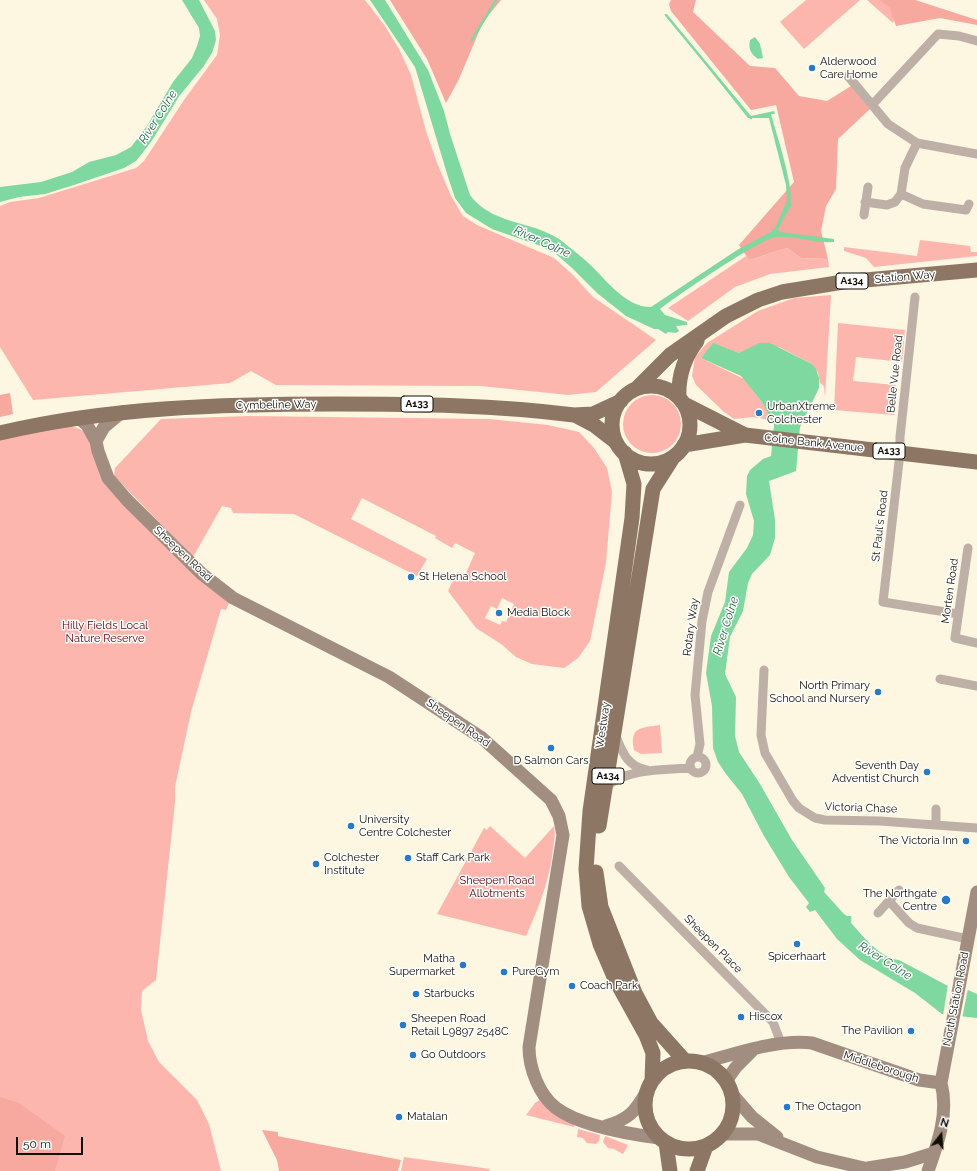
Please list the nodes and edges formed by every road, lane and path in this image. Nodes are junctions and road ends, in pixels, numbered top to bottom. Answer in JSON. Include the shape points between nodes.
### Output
{"nodes":[{"id":1,"x":977,"y":41,"type":"edge"},
{"id":2,"x":848,"y":76,"type":"dead end"},
{"id":3,"x":872,"y":105,"type":"junction"},
{"id":4,"x":917,"y":143,"type":"junction"},
{"id":5,"x":977,"y":154,"type":"edge"},
{"id":6,"x":868,"y":187,"type":"dead end"},
{"id":7,"x":901,"y":194,"type":"junction"},
{"id":8,"x":866,"y":202,"type":"junction"},
{"id":9,"x":970,"y":204,"type":"dead end"},
{"id":10,"x":864,"y":215,"type":"dead end"},
{"id":11,"x":977,"y":270,"type":"edge"},
{"id":12,"x":915,"y":297,"type":"dead end"},
{"id":13,"x":701,"y":335,"type":"junction"},
{"id":14,"x":680,"y":374,"type":"junction"},
{"id":15,"x":636,"y":389,"type":"junction"},
{"id":16,"x":681,"y":400,"type":"junction"},
{"id":17,"x":621,"y":401,"type":"junction"},
{"id":18,"x":122,"y":412,"type":"junction"},
{"id":19,"x":574,"y":415,"type":"junction"},
{"id":20,"x":79,"y":418,"type":"junction"},
{"id":21,"x":719,"y":421,"type":"junction"},
{"id":22,"x":0,"y":433,"type":"edge"},
{"id":23,"x":745,"y":435,"type":"junction"},
{"id":24,"x":718,"y":439,"type":"junction"},
{"id":25,"x":96,"y":441,"type":"junction"},
{"id":26,"x":621,"y":448,"type":"junction"},
{"id":27,"x":679,"y":450,"type":"junction"},
{"id":28,"x":900,"y":453,"type":"junction"},
{"id":29,"x":977,"y":462,"type":"edge"},
{"id":30,"x":664,"y":472,"type":"junction"},
{"id":31,"x":740,"y":505,"type":"dead end"},
{"id":32,"x":968,"y":548,"type":"dead end"},
{"id":33,"x":958,"y":614,"type":"junction"},
{"id":34,"x":977,"y":643,"type":"edge"},
{"id":35,"x":764,"y":670,"type":"dead end"},
{"id":36,"x":940,"y":679,"type":"dead end"},
{"id":37,"x":977,"y":686,"type":"edge"},
{"id":38,"x":614,"y":733,"type":"junction"},
{"id":39,"x":697,"y":757,"type":"junction"},
{"id":40,"x":689,"y":768,"type":"junction"},
{"id":41,"x":656,"y":771,"type":"junction"},
{"id":42,"x":606,"y":786,"type":"junction"},
{"id":43,"x":936,"y":809,"type":"dead end"},
{"id":44,"x":936,"y":824,"type":"junction"},
{"id":45,"x":977,"y":828,"type":"edge"},
{"id":46,"x":619,"y":866,"type":"dead end"},
{"id":47,"x":900,"y":890,"type":"dead end"},
{"id":48,"x":977,"y":892,"type":"edge"},
{"id":49,"x":890,"y":902,"type":"junction"},
{"id":50,"x":878,"y":913,"type":"dead end"},
{"id":51,"x":968,"y":940,"type":"junction"},
{"id":52,"x":781,"y":1043,"type":"junction"},
{"id":53,"x":752,"y":1050,"type":"junction"},
{"id":54,"x":685,"y":1061,"type":"junction"},
{"id":55,"x":701,"y":1063,"type":"junction"},
{"id":56,"x":941,"y":1083,"type":"junction"},
{"id":57,"x":649,"y":1086,"type":"junction"},
{"id":58,"x":729,"y":1087,"type":"junction"},
{"id":59,"x":604,"y":1127,"type":"junction"},
{"id":60,"x":723,"y":1134,"type":"junction"},
{"id":61,"x":662,"y":1141,"type":"junction"},
{"id":62,"x":706,"y":1146,"type":"junction"},
{"id":63,"x":792,"y":1147,"type":"junction"},
{"id":64,"x":934,"y":1153,"type":"junction"},
{"id":65,"x":864,"y":1168,"type":"junction"},
{"id":66,"x":670,"y":1171,"type":"edge"},
{"id":67,"x":697,"y":1171,"type":"edge"},
{"id":68,"x":877,"y":1171,"type":"edge"},
{"id":69,"x":928,"y":1171,"type":"edge"}],
"edges":[{"from":1,"to":3,"type":"street","via":[[938,34]]},
{"from":2,"to":3,"type":"street"},
{"from":3,"to":4,"type":"street","via":[[888,124]]},
{"from":4,"to":5,"type":"street"},
{"from":4,"to":7,"type":"street","via":[[906,168]]},
{"from":6,"to":8,"type":"street"},
{"from":7,"to":8,"type":"street","via":[[895,202],[887,205]]},
{"from":7,"to":9,"type":"street","via":[[923,204],[966,210]]},
{"from":8,"to":10,"type":"street"},
{"from":11,"to":13,"type":"main road","name":"Station Way","number":"A134","via":[[843,282],[782,292],[758,300],[726,316]]},
{"from":12,"to":28,"type":"street","name":"Belle Vue Road"},
{"from":13,"to":14,"type":"main road","name":"Station Way","number":"A134","via":[[688,353]]},
{"from":13,"to":15,"type":"main road","name":"Station Way","number":"A134","via":[[670,355]]},
{"from":14,"to":16,"type":"main road","name":"Station Way","number":"A134","via":[[678,382]]},
{"from":14,"to":21,"type":"main road","via":[[688,393]]},
{"from":15,"to":16,"type":"main road","via":[[661,387]]},
{"from":15,"to":17,"type":"main road","number":"A134"},
{"from":16,"to":21,"type":"main road","name":"Colne Bank Avenue","number":"A133"},
{"from":16,"to":27,"type":"main road","number":"A134","via":[[688,412],[690,424],[689,432]]},
{"from":17,"to":19,"type":"main road","number":"A133","via":[[593,414]]},
{"from":17,"to":26,"type":"main road","number":"A134","via":[[613,420]]},
{"from":18,"to":19,"type":"main road","name":"Cymbeline Way","number":"A133","via":[[279,405],[403,404],[491,407]]},
{"from":18,"to":20,"type":"main road","name":"Cymbeline Way","number":"A133"},
{"from":18,"to":25,"type":"street","via":[[104,426]]},
{"from":19,"to":26,"type":"main road","number":"A133","via":[[594,425]]},
{"from":20,"to":22,"type":"main road","name":"Cymbeline Way","number":"A133"},
{"from":20,"to":25,"type":"street","name":"Sheepen Road","via":[[87,425]]},
{"from":21,"to":23,"type":"main road","name":"Colne Bank Avenue","number":"A133"},
{"from":23,"to":24,"type":"main road","name":"Colne Bank Avenue","number":"A133"},
{"from":23,"to":28,"type":"main road","name":"Colne Bank Avenue","number":"A133"},
{"from":24,"to":27,"type":"main road","name":"Colne Bank Avenue","number":"A133"},
{"from":24,"to":30,"type":"main road","via":[[686,456]]},
{"from":25,"to":59,"type":"street","name":"Sheepen Road","via":[[108,478],[205,576],[233,598],[389,677],[450,716],[482,738],[551,800],[559,816],[563,835],[529,1054],[534,1076],[543,1093],[556,1108],[577,1119]]},
{"from":26,"to":27,"type":"main road","via":[[636,460],[651,463],[668,459]]},
{"from":26,"to":57,"type":"main road","name":"Westway","number":"A134","via":[[634,484],[632,518],[590,811],[586,869],[590,906],[600,944],[653,1053]]},
{"from":27,"to":30,"type":"main road","name":"Westway","number":"A134"},
{"from":28,"to":29,"type":"main road","name":"Colne Bank Avenue","number":"A133"},
{"from":28,"to":33,"type":"street","name":"St Paul's Road","via":[[883,602]]},
{"from":30,"to":38,"type":"main road","name":"Westway","number":"A134","via":[[653,489],[647,520]]},
{"from":31,"to":39,"type":"street","name":"Rotary Way","via":[[708,592],[702,621],[695,695],[700,744]]},
{"from":32,"to":33,"type":"street","name":"Morten Road"},
{"from":33,"to":34,"type":"street","name":"Morten Road","via":[[955,638]]},
{"from":35,"to":44,"type":"street","name":"Victoria Chase","via":[[762,746],[776,774],[799,808],[815,818],[825,820]]},
{"from":36,"to":37,"type":"street"},
{"from":38,"to":41,"type":"street","via":[[631,764]]},
{"from":38,"to":42,"type":"main road","name":"Westway","number":"A134"},
{"from":39,"to":40,"type":"street","via":[[691,761]]},
{"from":39,"to":40,"type":"street","via":[[706,762],[705,770],[698,773]]},
{"from":40,"to":41,"type":"street"},
{"from":41,"to":42,"type":"street","via":[[625,775]]},
{"from":42,"to":54,"type":"main road","name":"Westway","number":"A134","via":[[601,809],[596,870],[600,907],[622,963],[651,1023]]},
{"from":43,"to":44,"type":"street"},
{"from":44,"to":45,"type":"street","name":"Victoria Chase"},
{"from":46,"to":52,"type":"street","name":"Sheepen Place","via":[[774,1022]]},
{"from":47,"to":49,"type":"street"},
{"from":48,"to":51,"type":"street","name":"North Station Road"},
{"from":49,"to":50,"type":"street"},
{"from":49,"to":51,"type":"street","via":[[917,928]]},
{"from":51,"to":56,"type":"street","name":"North Station Road"},
{"from":52,"to":53,"type":"street","name":"Middleborough"},
{"from":52,"to":56,"type":"street","name":"Middleborough","via":[[812,1043],[919,1080]]},
{"from":53,"to":55,"type":"street","name":"Middleborough"},
{"from":53,"to":58,"type":"street","via":[[736,1067]]},
{"from":54,"to":55,"type":"main road"},
{"from":54,"to":57,"type":"main road","via":[[667,1067]]},
{"from":55,"to":58,"type":"main road","via":[[715,1069]]},
{"from":56,"to":64,"type":"street","via":[[943,1118]]},
{"from":57,"to":59,"type":"street","via":[[637,1110],[623,1121]]},
{"from":57,"to":61,"type":"main road","number":"A134","via":[[644,1105],[646,1115],[649,1124]]},
{"from":58,"to":60,"type":"main road","via":[[732,1116]]},
{"from":58,"to":63,"type":"street","via":[[752,1117]]},
{"from":59,"to":61,"type":"street","name":"Sheepen Road"},
{"from":60,"to":62,"type":"main road"},
{"from":60,"to":63,"type":"street","via":[[752,1133]]},
{"from":61,"to":62,"type":"main road","via":[[685,1150]]},
{"from":61,"to":66,"type":"main road","number":"A134"},
{"from":62,"to":67,"type":"main road"},
{"from":63,"to":65,"type":"street","via":[[832,1162]]},
{"from":64,"to":65,"type":"street","via":[[911,1160]]},
{"from":64,"to":69,"type":"street"},
{"from":65,"to":68,"type":"street"}]}
